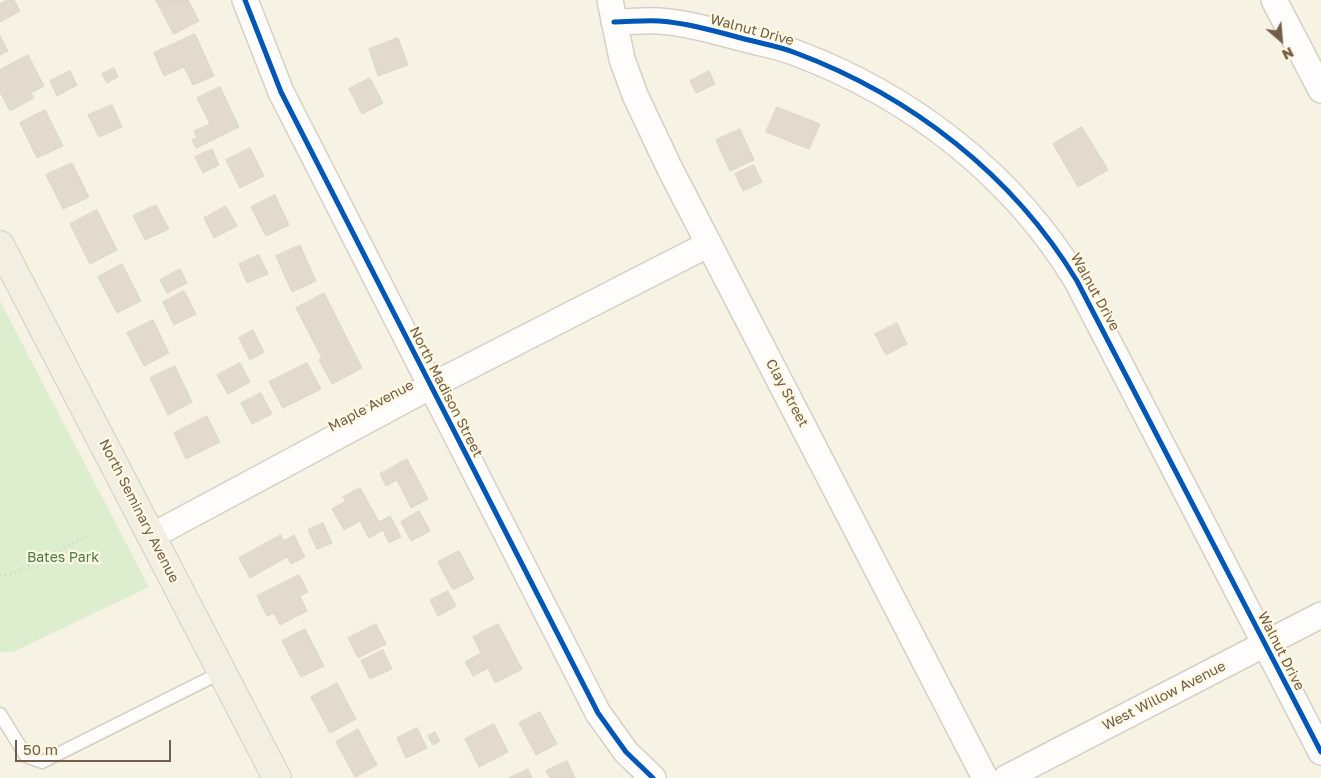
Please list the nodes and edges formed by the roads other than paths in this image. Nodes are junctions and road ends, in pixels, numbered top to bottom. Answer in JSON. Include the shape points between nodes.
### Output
{"nodes":[{"id":1,"x":244,"y":0,"type":"edge"},
{"id":2,"x":1274,"y":0,"type":"edge"},
{"id":3,"x":612,"y":11,"type":"edge"},
{"id":4,"x":1321,"y":90,"type":"edge"},
{"id":5,"x":709,"y":244,"type":"junction"},
{"id":6,"x":0,"y":245,"type":"edge"},
{"id":7,"x":431,"y":386,"type":"junction"},
{"id":8,"x":152,"y":536,"type":"junction"},
{"id":9,"x":1321,"y":615,"type":"edge"},
{"id":10,"x":1264,"y":644,"type":"junction"},
{"id":11,"x":222,"y":672,"type":"junction"},
{"id":12,"x":0,"y":714,"type":"edge"},
{"id":13,"x":1321,"y":752,"type":"edge"},
{"id":14,"x":277,"y":778,"type":"edge"},
{"id":15,"x":654,"y":778,"type":"edge"},
{"id":16,"x":985,"y":778,"type":"edge"},
{"id":17,"x":1006,"y":778,"type":"edge"}],
"edges":[{"from":1,"to":7,"type":"street","name":"North Madison Street","via":[[281,92]]},
{"from":2,"to":4,"type":"street"},
{"from":3,"to":5,"type":"street","name":"Clay Street","via":[[622,59],[635,96]]},
{"from":3,"to":10,"type":"street","name":"Walnut Drive","via":[[705,28],[794,52],[836,70],[876,90],[951,138],[998,179],[1039,225],[1077,281]]},
{"from":5,"to":7,"type":"street","name":"Maple Avenue"},
{"from":5,"to":16,"type":"street","name":"Clay Street"},
{"from":6,"to":8,"type":"main road","name":"North Seminary Avenue"},
{"from":7,"to":8,"type":"street","name":"Maple Avenue"},
{"from":7,"to":15,"type":"street","name":"North Madison Street","via":[[598,713],[626,752]]},
{"from":8,"to":11,"type":"main road","name":"North Seminary Avenue"},
{"from":9,"to":10,"type":"street","name":"West Willow Avenue"},
{"from":10,"to":13,"type":"street","name":"Walnut Drive"},
{"from":10,"to":17,"type":"street","name":"West Willow Avenue"},
{"from":11,"to":12,"type":"lane","via":[[42,762],[26,756]]},
{"from":11,"to":14,"type":"main road","name":"North Seminary Avenue"}]}
